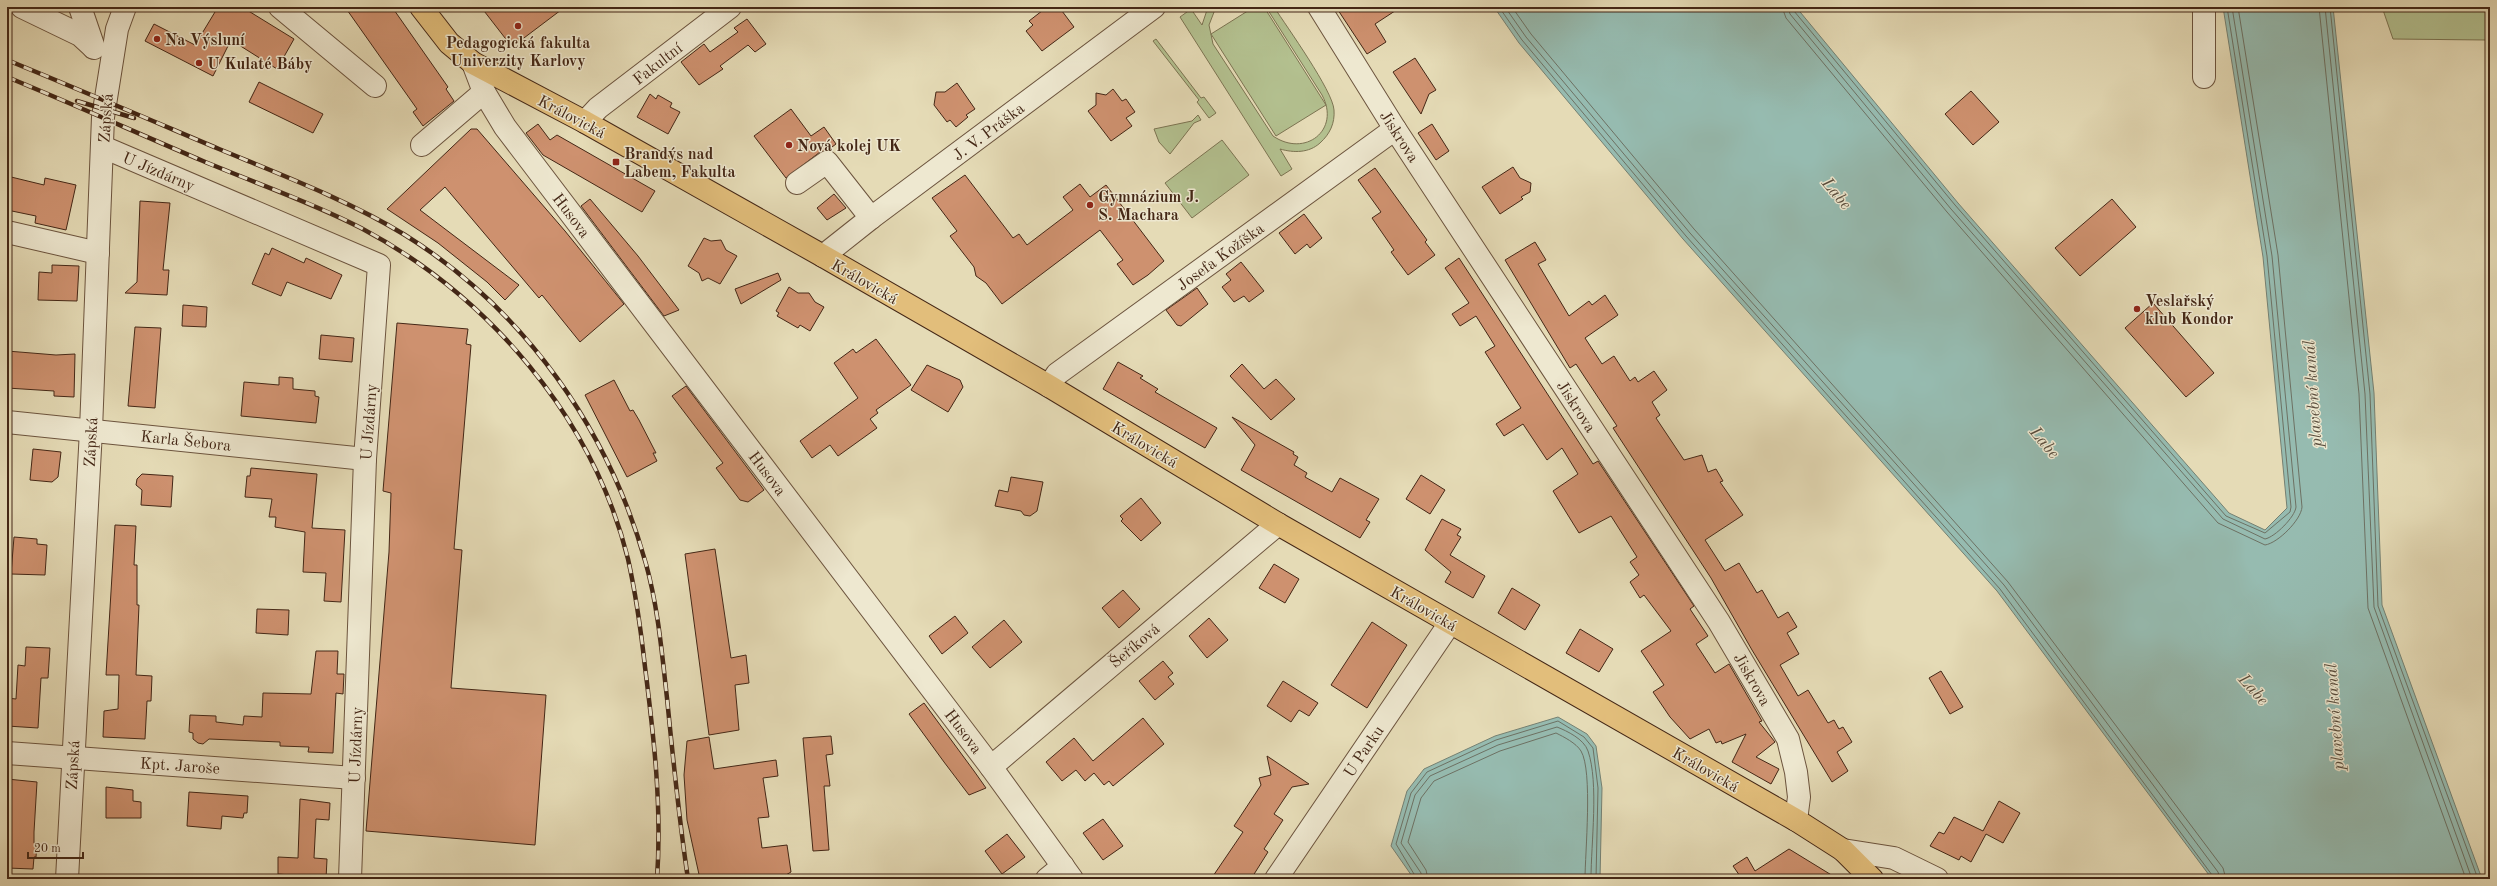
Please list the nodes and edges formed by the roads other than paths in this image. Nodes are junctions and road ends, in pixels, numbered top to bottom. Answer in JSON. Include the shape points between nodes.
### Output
{"nodes":[{"id":1,"x":22,"y":7,"type":"edge"},
{"id":2,"x":80,"y":7,"type":"edge"},
{"id":3,"x":126,"y":7,"type":"edge"},
{"id":4,"x":280,"y":7,"type":"edge"},
{"id":5,"x":421,"y":7,"type":"edge"},
{"id":6,"x":730,"y":7,"type":"edge"},
{"id":7,"x":1154,"y":7,"type":"edge"},
{"id":8,"x":1318,"y":7,"type":"edge"},
{"id":9,"x":2204,"y":7,"type":"edge"},
{"id":10,"x":93,"y":47,"type":"junction"},
{"id":11,"x":473,"y":62,"type":"junction"},
{"id":12,"x":111,"y":64,"type":"junction"},
{"id":13,"x":2204,"y":77,"type":"dead end"},
{"id":14,"x":375,"y":86,"type":"dead end"},
{"id":15,"x":484,"y":92,"type":"junction"},
{"id":16,"x":585,"y":122,"type":"junction"},
{"id":17,"x":1395,"y":130,"type":"junction"},
{"id":18,"x":422,"y":145,"type":"dead end"},
{"id":19,"x":103,"y":147,"type":"junction"},
{"id":20,"x":797,"y":183,"type":"dead end"},
{"id":21,"x":871,"y":218,"type":"junction"},
{"id":22,"x":7,"y":232,"type":"edge"},
{"id":23,"x":98,"y":253,"type":"junction"},
{"id":24,"x":823,"y":256,"type":"junction"},
{"id":25,"x":1048,"y":386,"type":"junction"},
{"id":26,"x":7,"y":422,"type":"edge"},
{"id":27,"x":91,"y":430,"type":"junction"},
{"id":28,"x":365,"y":459,"type":"junction"},
{"id":29,"x":1278,"y":524,"type":"junction"},
{"id":30,"x":1450,"y":623,"type":"junction"},
{"id":31,"x":7,"y":753,"type":"edge"},
{"id":32,"x":72,"y":757,"type":"junction"},
{"id":33,"x":991,"y":767,"type":"junction"},
{"id":34,"x":354,"y":778,"type":"junction"},
{"id":35,"x":1796,"y":820,"type":"junction"},
{"id":36,"x":1843,"y":850,"type":"junction"},
{"id":37,"x":1061,"y":875,"type":"edge"},
{"id":38,"x":67,"y":879,"type":"edge"},
{"id":39,"x":350,"y":879,"type":"edge"},
{"id":40,"x":1276,"y":879,"type":"edge"},
{"id":41,"x":1872,"y":879,"type":"edge"},
{"id":42,"x":1937,"y":879,"type":"edge"}],
"edges":[{"from":1,"to":10,"type":"street","via":[[80,35]]},
{"from":2,"to":10,"type":"street"},
{"from":3,"to":12,"type":"street","name":"Zápská","via":[[117,29]]},
{"from":4,"to":14,"type":"street"},
{"from":5,"to":11,"type":"main road","name":"Královická","via":[[449,43]]},
{"from":6,"to":16,"type":"street","name":"Fakultní","via":[[598,108]]},
{"from":7,"to":21,"type":"street","name":"J. V. Práška"},
{"from":8,"to":17,"type":"street","name":"Jiskrova"},
{"from":9,"to":13,"type":"street"},
{"from":10,"to":12,"type":"street"},
{"from":11,"to":15,"type":"street","name":"Husova"},
{"from":11,"to":16,"type":"main road","name":"Královická"},
{"from":12,"to":19,"type":"street","name":"Zápská","via":[[105,100]]},
{"from":15,"to":18,"type":"street"},
{"from":15,"to":33,"type":"street","name":"Husova","via":[[505,127]]},
{"from":16,"to":24,"type":"main road","name":"Královická"},
{"from":17,"to":25,"type":"street","name":"Josefa Kožíška","via":[[1057,374]]},
{"from":17,"to":35,"type":"street","name":"Jiskrova","via":[[1719,622],[1780,725],[1788,739],[1796,772],[1799,797]]},
{"from":19,"to":23,"type":"street","name":"Zápská"},
{"from":19,"to":28,"type":"street","name":"U Jízdárny","via":[[379,265]]},
{"from":20,"to":21,"type":"street","via":[[827,162]]},
{"from":21,"to":24,"type":"street","name":"J. V. Práška"},
{"from":22,"to":23,"type":"street"},
{"from":23,"to":27,"type":"street","name":"Zápská"},
{"from":24,"to":25,"type":"main road","name":"Královická"},
{"from":25,"to":29,"type":"main road","name":"Královická"},
{"from":26,"to":27,"type":"street","name":"Karla Šebora"},
{"from":27,"to":28,"type":"street","name":"Karla Šebora"},
{"from":27,"to":32,"type":"street","name":"Zápská"},
{"from":28,"to":34,"type":"street","name":"U Jízdárny"},
{"from":29,"to":30,"type":"main road","name":"Královická"},
{"from":29,"to":33,"type":"street","name":"Šeříková"},
{"from":30,"to":35,"type":"main road","name":"Královická"},
{"from":30,"to":40,"type":"street","name":"U Parku"},
{"from":31,"to":32,"type":"street","name":"Kpt. Jaroše"},
{"from":32,"to":34,"type":"street","name":"Kpt. Jaroše"},
{"from":32,"to":38,"type":"street","name":"Zápská"},
{"from":33,"to":37,"type":"street","name":"Husova"},
{"from":34,"to":39,"type":"street","name":"U Jízdárny"},
{"from":35,"to":36,"type":"main road","name":"Královická"},
{"from":36,"to":41,"type":"main road","name":"Královická"},
{"from":36,"to":42,"type":"street","via":[[1894,858]]}]}
